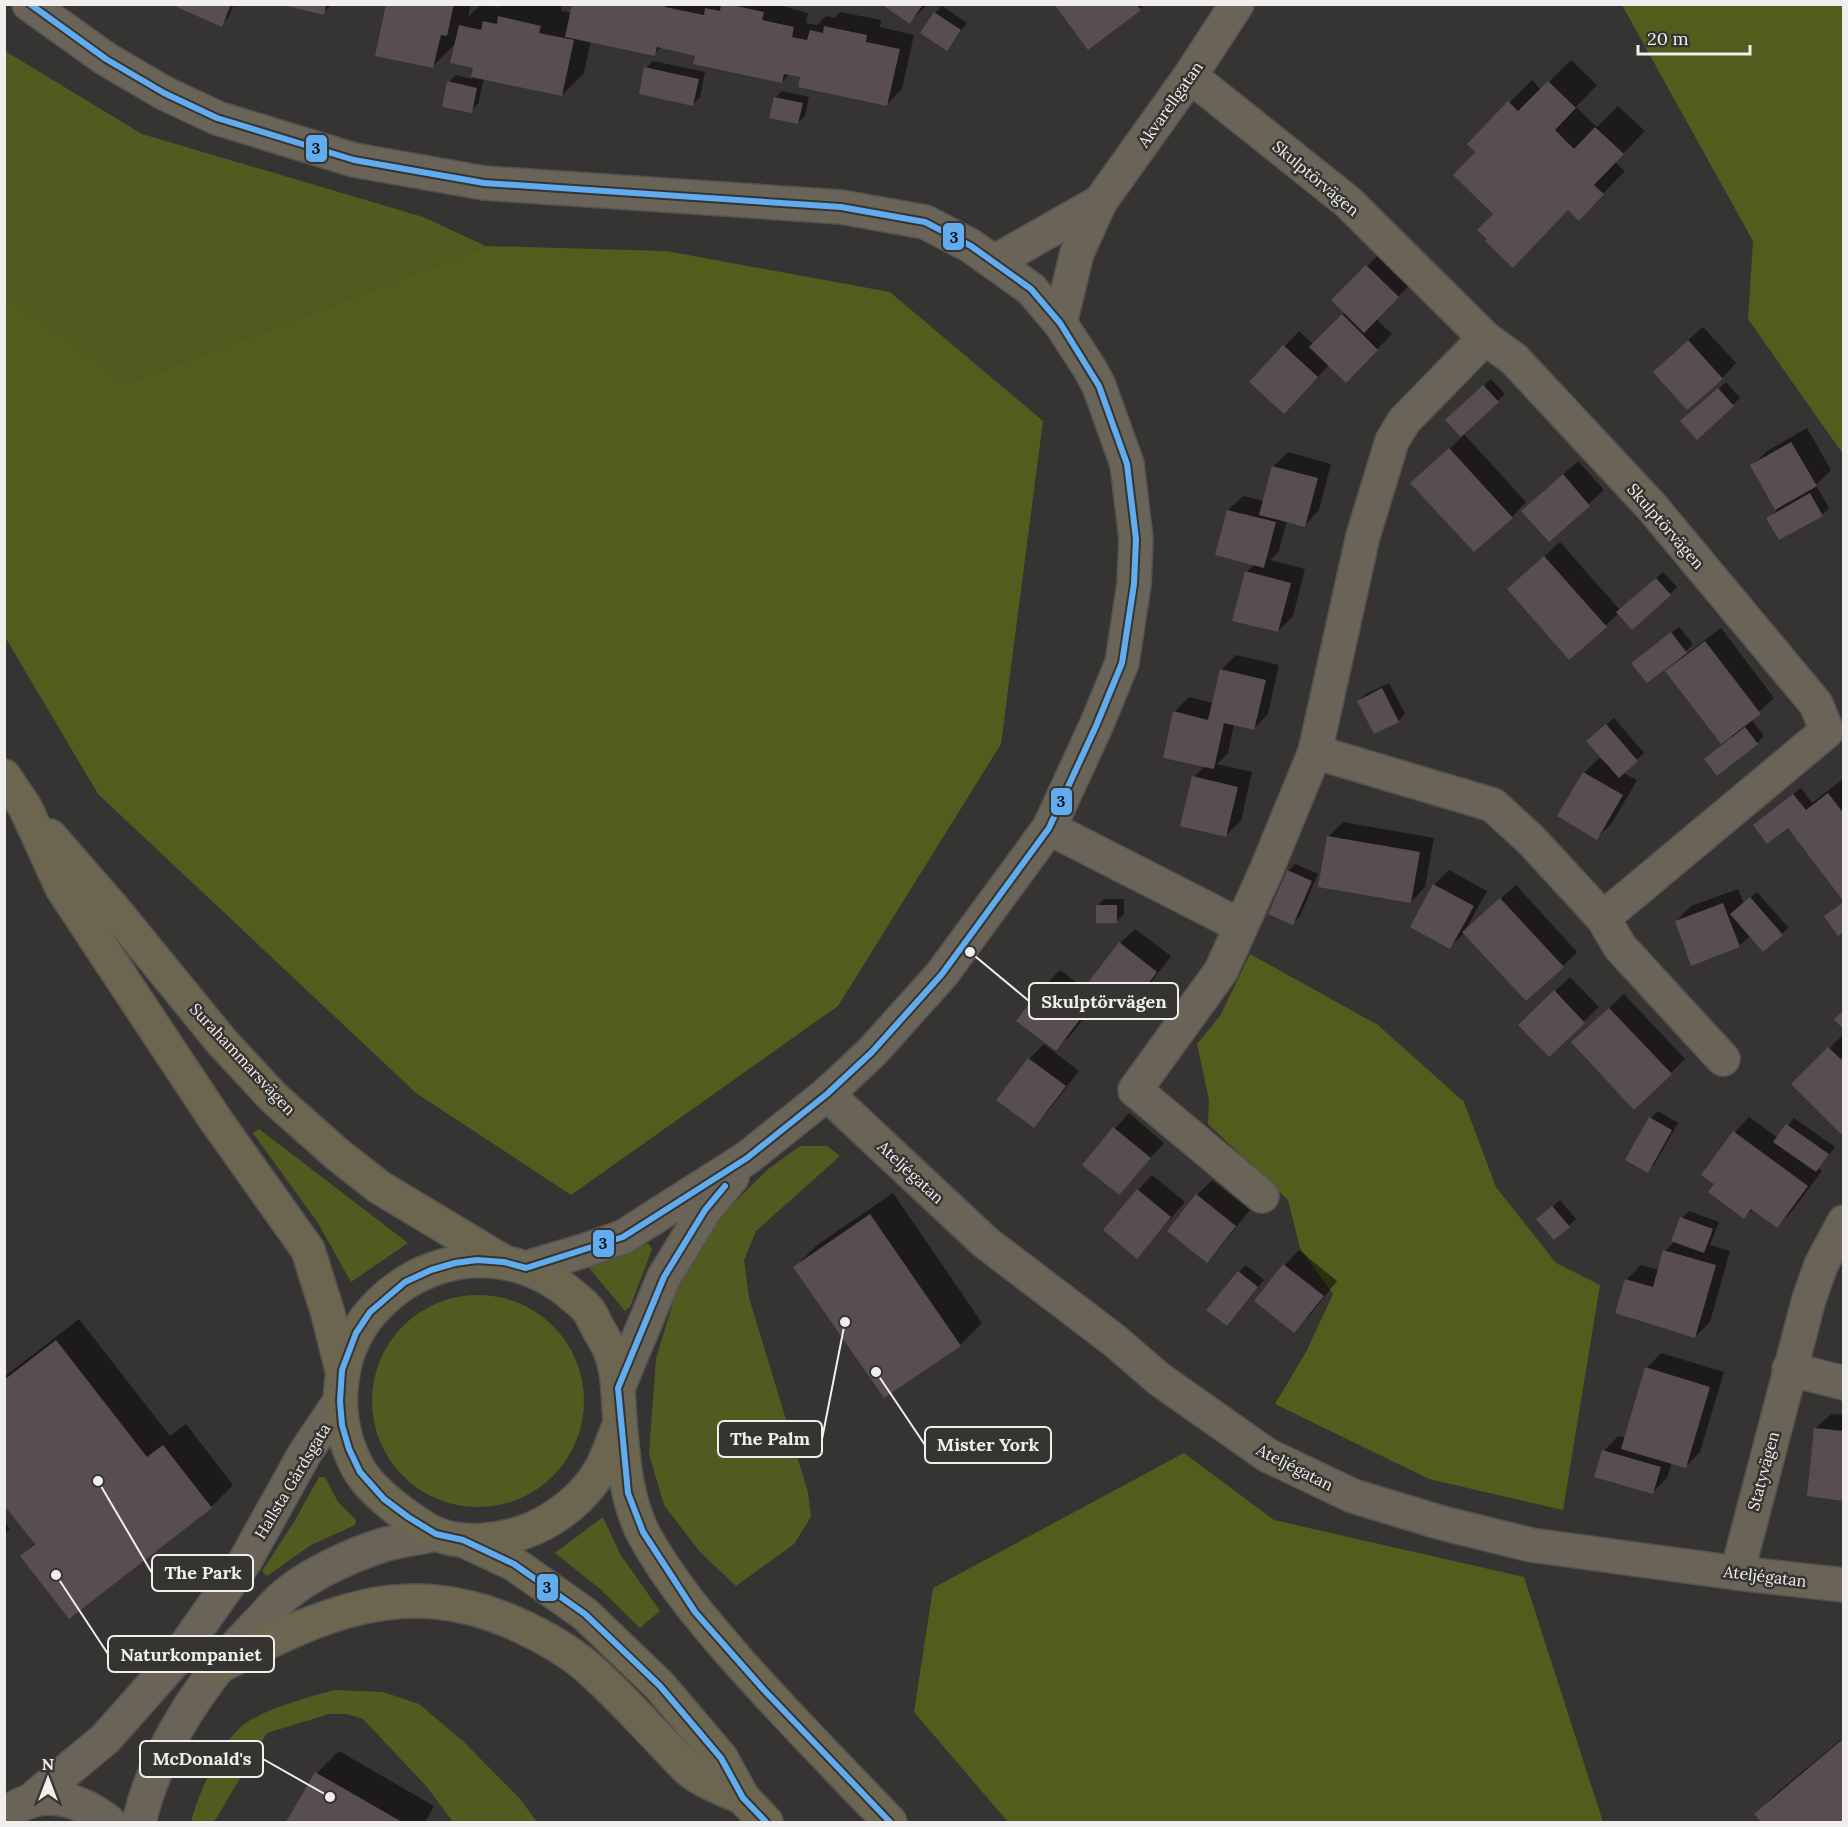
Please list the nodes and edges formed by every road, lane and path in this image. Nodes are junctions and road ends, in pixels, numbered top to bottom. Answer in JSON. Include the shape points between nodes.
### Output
{"nodes":[{"id":1,"x":29,"y":4,"type":"edge"},
{"id":2,"x":1237,"y":4,"type":"edge"},
{"id":3,"x":1190,"y":76,"type":"junction"},
{"id":4,"x":1100,"y":202,"type":"junction"},
{"id":5,"x":994,"y":262,"type":"junction"},
{"id":6,"x":1060,"y":323,"type":"junction"},
{"id":7,"x":1485,"y":338,"type":"junction"},
{"id":8,"x":1835,"y":742,"type":"edge"},
{"id":9,"x":1315,"y":752,"type":"junction"},
{"id":10,"x":4,"y":776,"type":"edge"},
{"id":11,"x":25,"y":807,"type":"junction"},
{"id":12,"x":1049,"y":828,"type":"junction"},
{"id":13,"x":1603,"y":918,"type":"junction"},
{"id":14,"x":1241,"y":926,"type":"junction"},
{"id":15,"x":1723,"y":1059,"type":"dead end"},
{"id":16,"x":827,"y":1094,"type":"junction"},
{"id":17,"x":747,"y":1158,"type":"junction"},
{"id":18,"x":1262,"y":1196,"type":"dead end"},
{"id":19,"x":1844,"y":1222,"type":"edge"},
{"id":20,"x":515,"y":1265,"type":"junction"},
{"id":21,"x":1789,"y":1369,"type":"junction"},
{"id":22,"x":1844,"y":1383,"type":"edge"},
{"id":23,"x":341,"y":1386,"type":"junction"},
{"id":24,"x":618,"y":1388,"type":"junction"},
{"id":25,"x":620,"y":1423,"type":"junction"},
{"id":26,"x":450,"y":1537,"type":"junction"},
{"id":27,"x":1737,"y":1573,"type":"junction"},
{"id":28,"x":1844,"y":1585,"type":"edge"},
{"id":29,"x":220,"y":1666,"type":"junction"},
{"id":30,"x":743,"y":1798,"type":"junction"},
{"id":31,"x":17,"y":1807,"type":"edge"},
{"id":32,"x":109,"y":1822,"type":"edge"},
{"id":33,"x":139,"y":1822,"type":"edge"},
{"id":34,"x":766,"y":1822,"type":"edge"},
{"id":35,"x":890,"y":1822,"type":"edge"}],
"edges":[{"from":1,"to":5,"type":"street","via":[[106,59],[164,93],[217,118],[354,160],[484,183],[841,207],[925,222]]},
{"from":2,"to":3,"type":"street","name":"Akvarellgatan"},
{"from":3,"to":4,"type":"street","name":"Akvarellgatan"},
{"from":3,"to":7,"type":"street","name":"Skulptörvägen","via":[[1348,202]]},
{"from":4,"to":5,"type":"street","name":"Akvarellgatan"},
{"from":4,"to":6,"type":"street","name":"Akvarellgatan","via":[[1077,253]]},
{"from":5,"to":6,"type":"street","via":[[1031,288]]},
{"from":6,"to":12,"type":"street","via":[[1099,386],[1127,464],[1136,538],[1134,584],[1122,663]]},
{"from":7,"to":8,"type":"street","name":"Skulptörvägen","via":[[1514,359],[1651,506],[1816,704]]},
{"from":7,"to":9,"type":"street","via":[[1404,421],[1392,441],[1363,536]]},
{"from":8,"to":13,"type":"street","name":"Skulptörvägen"},
{"from":9,"to":13,"type":"street","via":[[1493,805]]},
{"from":9,"to":14,"type":"street"},
{"from":10,"to":11,"type":"main road","name":"Surahammarsvägen"},
{"from":11,"to":20,"type":"main road","name":"Surahammarsvägen","via":[[222,1042],[274,1098],[379,1186]]},
{"from":11,"to":23,"type":"main road","name":"Surahammarsvägen","via":[[62,888],[215,1119],[308,1250],[328,1314]]},
{"from":12,"to":14,"type":"street"},
{"from":12,"to":16,"type":"street","via":[[942,974],[873,1052]]},
{"from":13,"to":15,"type":"street","via":[[1620,947]]},
{"from":14,"to":18,"type":"street","via":[[1221,971],[1135,1090]]},
{"from":16,"to":17,"type":"street"},
{"from":16,"to":27,"type":"street","name":"Ateljégatan","via":[[985,1242],[1159,1379],[1267,1455],[1353,1496],[1442,1523],[1531,1545]]},
{"from":17,"to":20,"type":"street","via":[[623,1237],[583,1251]]},
{"from":17,"to":24,"type":"street","via":[[705,1210],[664,1277]]},
{"from":19,"to":21,"type":"street","name":"Statyvägen","via":[[1821,1265]]},
{"from":20,"to":23,"type":"main road","via":[[477,1260],[455,1263],[405,1282],[370,1312],[356,1333]]},
{"from":20,"to":24,"type":"main road","via":[[557,1282],[588,1310],[610,1351]]},
{"from":21,"to":22,"type":"street"},
{"from":21,"to":27,"type":"street","name":"Statyvägen"},
{"from":23,"to":26,"type":"main road","name":"Surahammarsvägen","via":[[342,1425],[360,1472],[384,1499],[408,1517]]},
{"from":23,"to":31,"type":"street","name":"Hallsta Gårdsgata","via":[[246,1561],[176,1659],[105,1739]]},
{"from":24,"to":25,"type":"main road"},
{"from":25,"to":26,"type":"main road","via":[[601,1469],[560,1515],[507,1538]]},
{"from":25,"to":35,"type":"main road","via":[[628,1493],[643,1532],[678,1588],[764,1690]]},
{"from":26,"to":29,"type":"street","via":[[383,1545],[331,1566],[289,1592]]},
{"from":26,"to":30,"type":"main road","via":[[514,1564],[585,1614],[660,1686],[721,1758]]},
{"from":27,"to":28,"type":"street","name":"Ateljégatan"},
{"from":29,"to":30,"type":"main road","via":[[327,1616],[360,1607],[422,1600],[459,1605],[494,1614],[565,1650],[593,1672],[694,1774]]},
{"from":29,"to":33,"type":"street","via":[[168,1742]]},
{"from":30,"to":34,"type":"main road"},
{"from":31,"to":32,"type":"street","via":[[52,1798],[73,1801],[93,1809]]}]}
